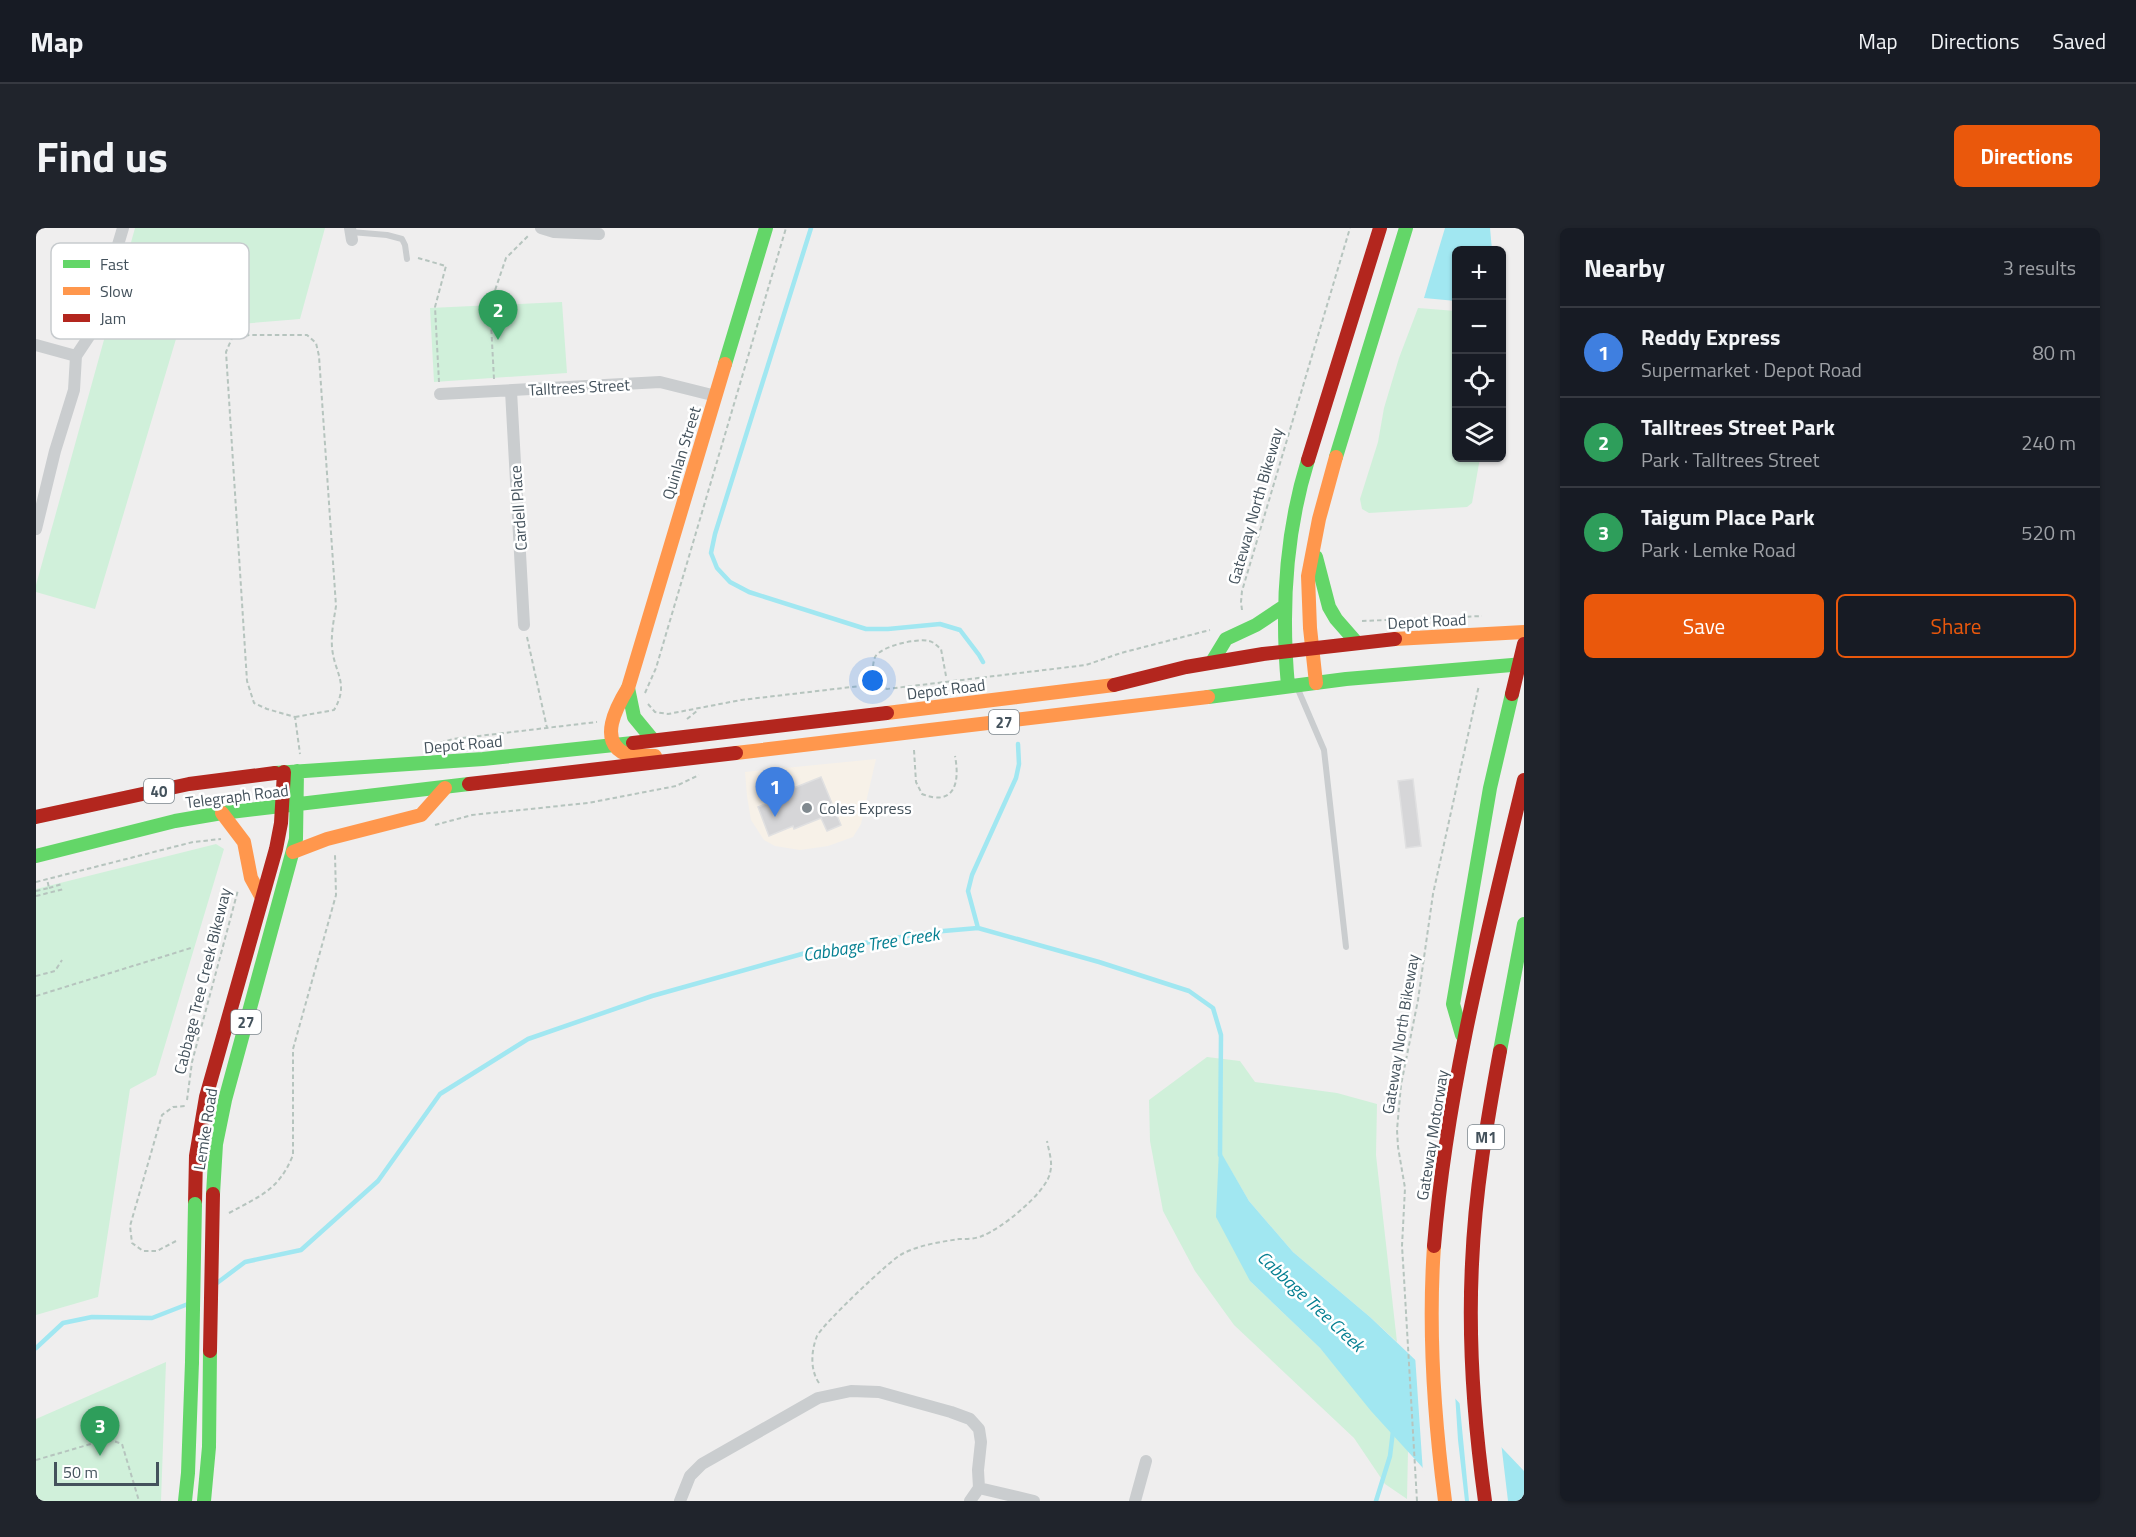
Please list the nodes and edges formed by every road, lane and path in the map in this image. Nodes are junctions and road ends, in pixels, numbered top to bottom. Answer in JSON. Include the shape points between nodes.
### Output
{"nodes":[{"id":1,"x":123,"y":228,"type":"edge"},
{"id":2,"x":766,"y":228,"type":"edge"},
{"id":3,"x":786,"y":228,"type":"edge"},
{"id":4,"x":1350,"y":228,"type":"edge"},
{"id":5,"x":1380,"y":228,"type":"edge"},
{"id":6,"x":1406,"y":228,"type":"edge"},
{"id":7,"x":535,"y":231,"type":"edge"},
{"id":8,"x":351,"y":233,"type":"edge"},
{"id":9,"x":599,"y":234,"type":"dead end"},
{"id":10,"x":119,"y":243,"type":"edge"},
{"id":11,"x":406,"y":257,"type":"joint"},
{"id":12,"x":249,"y":335,"type":"edge"},
{"id":13,"x":87,"y":339,"type":"edge"},
{"id":14,"x":232,"y":339,"type":"edge"},
{"id":15,"x":36,"y":345,"type":"edge"},
{"id":16,"x":76,"y":356,"type":"junction"},
{"id":17,"x":511,"y":391,"type":"junction"},
{"id":18,"x":494,"y":392,"type":"junction"},
{"id":19,"x":440,"y":394,"type":"joint"},
{"id":20,"x":716,"y":396,"type":"junction"},
{"id":21,"x":36,"y":528,"type":"edge"},
{"id":22,"x":1314,"y":550,"type":"junction"},
{"id":23,"x":1283,"y":607,"type":"junction"},
{"id":24,"x":1243,"y":613,"type":"dead end"},
{"id":25,"x":1482,"y":616,"type":"dead end"},
{"id":26,"x":1355,"y":619,"type":"dead end"},
{"id":27,"x":524,"y":625,"type":"joint"},
{"id":28,"x":1218,"y":627,"type":"dead end"},
{"id":29,"x":1524,"y":632,"type":"edge"},
{"id":30,"x":1357,"y":643,"type":"junction"},
{"id":31,"x":1524,"y":644,"type":"edge"},
{"id":32,"x":1312,"y":648,"type":"junction"},
{"id":33,"x":1284,"y":653,"type":"junction"},
{"id":34,"x":1212,"y":662,"type":"junction"},
{"id":35,"x":1524,"y":664,"type":"edge"},
{"id":36,"x":946,"y":676,"type":"dead end"},
{"id":37,"x":873,"y":681,"type":"junction"},
{"id":38,"x":1316,"y":683,"type":"junction"},
{"id":39,"x":1480,"y":683,"type":"dead end"},
{"id":40,"x":1292,"y":686,"type":"junction"},
{"id":41,"x":628,"y":688,"type":"junction"},
{"id":42,"x":645,"y":693,"type":"dead end"},
{"id":43,"x":647,"y":703,"type":"dead end"},
{"id":44,"x":296,"y":717,"type":"junction"},
{"id":45,"x":604,"y":721,"type":"dead end"},
{"id":46,"x":547,"y":728,"type":"junction"},
{"id":47,"x":653,"y":740,"type":"junction"},
{"id":48,"x":614,"y":744,"type":"junction"},
{"id":49,"x":428,"y":746,"type":"dead end"},
{"id":50,"x":914,"y":750,"type":"dead end"},
{"id":51,"x":305,"y":753,"type":"dead end"},
{"id":52,"x":955,"y":756,"type":"dead end"},
{"id":53,"x":670,"y":761,"type":"junction"},
{"id":54,"x":290,"y":772,"type":"junction"},
{"id":55,"x":707,"y":772,"type":"dead end"},
{"id":56,"x":1524,"y":780,"type":"edge"},
{"id":57,"x":445,"y":788,"type":"junction"},
{"id":58,"x":298,"y":805,"type":"junction"},
{"id":59,"x":282,"y":807,"type":"junction"},
{"id":60,"x":222,"y":813,"type":"junction"},
{"id":61,"x":36,"y":817,"type":"edge"},
{"id":62,"x":430,"y":826,"type":"dead end"},
{"id":63,"x":226,"y":840,"type":"dead end"},
{"id":64,"x":293,"y":852,"type":"junction"},
{"id":65,"x":336,"y":852,"type":"dead end"},
{"id":66,"x":36,"y":856,"type":"edge"},
{"id":67,"x":48,"y":879,"type":"junction"},
{"id":68,"x":36,"y":882,"type":"edge"},
{"id":69,"x":239,"y":883,"type":"dead end"},
{"id":70,"x":62,"y":884,"type":"dead end"},
{"id":71,"x":49,"y":888,"type":"junction"},
{"id":72,"x":64,"y":889,"type":"dead end"},
{"id":73,"x":36,"y":893,"type":"edge"},
{"id":74,"x":262,"y":898,"type":"junction"},
{"id":75,"x":1524,"y":924,"type":"edge"},
{"id":76,"x":1346,"y":947,"type":"dead end"},
{"id":77,"x":191,"y":948,"type":"dead end"},
{"id":78,"x":62,"y":960,"type":"dead end"},
{"id":79,"x":36,"y":976,"type":"edge"},
{"id":80,"x":36,"y":996,"type":"edge"},
{"id":81,"x":1464,"y":1040,"type":"junction"},
{"id":82,"x":1047,"y":1141,"type":"dead end"},
{"id":83,"x":225,"y":1215,"type":"dead end"},
{"id":84,"x":183,"y":1238,"type":"dead end"},
{"id":85,"x":828,"y":1396,"type":"junction"},
{"id":86,"x":36,"y":1460,"type":"edge"},
{"id":87,"x":1146,"y":1461,"type":"dead end"},
{"id":88,"x":979,"y":1488,"type":"junction"},
{"id":89,"x":139,"y":1501,"type":"edge"},
{"id":90,"x":185,"y":1501,"type":"edge"},
{"id":91,"x":204,"y":1501,"type":"edge"},
{"id":92,"x":680,"y":1501,"type":"edge"},
{"id":93,"x":970,"y":1501,"type":"edge"},
{"id":94,"x":1034,"y":1501,"type":"edge"},
{"id":95,"x":1135,"y":1501,"type":"edge"},
{"id":96,"x":1417,"y":1501,"type":"edge"},
{"id":97,"x":1445,"y":1501,"type":"edge"},
{"id":98,"x":1485,"y":1501,"type":"edge"}],
"edges":[{"from":1,"to":10,"type":"street"},
{"from":2,"to":20,"type":"main road","name":"Quinlan Street"},
{"from":3,"to":42,"type":"path","via":[[656,668]]},
{"from":4,"to":24,"type":"path","name":"Gateway North Bikeway","via":[[1242,591]]},
{"from":5,"to":23,"type":"main road","via":[[1299,489],[1286,561]]},
{"from":6,"to":22,"type":"main road","via":[[1335,459]]},
{"from":7,"to":9,"type":"street"},
{"from":7,"to":18,"type":"path","via":[[506,258],[490,305]]},
{"from":8,"to":11,"type":"lane","via":[[398,238],[404,241]]},
{"from":11,"to":19,"type":"path","via":[[446,266],[435,307]]},
{"from":12,"to":44,"type":"path","via":[[307,335],[316,343],[319,356],[336,606],[331,636],[341,698],[334,710]]},
{"from":13,"to":16,"type":"street"},
{"from":14,"to":44,"type":"path","via":[[226,352],[247,681],[254,703]]},
{"from":15,"to":16,"type":"street"},
{"from":16,"to":21,"type":"street","via":[[74,390]]},
{"from":17,"to":18,"type":"street","name":"Talltrees Street"},
{"from":17,"to":20,"type":"street","name":"Talltrees Street","via":[[660,382]]},
{"from":17,"to":27,"type":"street","name":"Cardell Place"},
{"from":18,"to":19,"type":"street","name":"Talltrees Street"},
{"from":20,"to":41,"type":"main road","name":"Quinlan Street"},
{"from":22,"to":30,"type":"main road","via":[[1329,607]]},
{"from":22,"to":32,"type":"main road","via":[[1308,576]]},
{"from":23,"to":33,"type":"main road"},
{"from":23,"to":34,"type":"main road","via":[[1226,639]]},
{"from":25,"to":26,"type":"path","via":[[1369,622]]},
{"from":27,"to":46,"type":"path"},
{"from":28,"to":37,"type":"path","via":[[1086,665],[887,689]]},
{"from":29,"to":30,"type":"main road","name":"Depot Road","number":"27"},
{"from":30,"to":32,"type":"main road","name":"Depot Road","number":"27"},
{"from":31,"to":81,"type":"main road","bridge":true,"via":[[1490,788],[1453,1004]]},
{"from":32,"to":33,"type":"main road","name":"Depot Road","number":"27"},
{"from":32,"to":38,"type":"main road"},
{"from":33,"to":34,"type":"main road","name":"Depot Road","number":"27"},
{"from":33,"to":40,"type":"main road"},
{"from":34,"to":47,"type":"main road","name":"Depot Road","number":"27","via":[[1077,691]]},
{"from":35,"to":38,"type":"main road","number":"27"},
{"from":36,"to":37,"type":"path","via":[[941,649],[921,640],[879,652]]},
{"from":37,"to":43,"type":"path","via":[[668,714],[655,712]]},
{"from":38,"to":40,"type":"main road","number":"27"},
{"from":39,"to":96,"type":"path","name":"Gateway North Bikeway","via":[[1433,894],[1397,1118],[1405,1188],[1402,1246]]},
{"from":40,"to":53,"type":"main road","number":"27"},
{"from":40,"to":76,"type":"lane","via":[[1324,750]]},
{"from":41,"to":47,"type":"main road","name":"Quinlan Street","via":[[634,717]]},
{"from":41,"to":48,"type":"main road","name":"Quinlan Street","via":[[612,720]]},
{"from":44,"to":51,"type":"path","via":[[300,754]]},
{"from":45,"to":46,"type":"path"},
{"from":46,"to":49,"type":"path","via":[[453,739]]},
{"from":47,"to":48,"type":"main road","name":"Depot Road","number":"27"},
{"from":48,"to":53,"type":"main road","via":[[629,755],[652,755]]},
{"from":48,"to":54,"type":"main road","name":"Depot Road","number":"27","via":[[462,761]]},
{"from":50,"to":52,"type":"path","via":[[916,782],[922,794],[932,798],[952,792],[957,770]]},
{"from":53,"to":57,"type":"main road","number":"27"},
{"from":54,"to":58,"type":"main road","name":"Lemke Road","number":"27"},
{"from":54,"to":59,"type":"main road","name":"Lemke Road","number":"27"},
{"from":54,"to":61,"type":"main road","name":"Telegraph Road","number":"40","via":[[199,783]]},
{"from":55,"to":62,"type":"path","via":[[676,786],[599,801],[471,815]]},
{"from":56,"to":81,"type":"main road","name":"Gateway Motorway","number":"M1"},
{"from":57,"to":58,"type":"main road","name":"Telegraph Road","number":"40"},
{"from":57,"to":64,"type":"main road","via":[[421,815],[327,839]]},
{"from":58,"to":59,"type":"main road","name":"Telegraph Road","number":"40"},
{"from":58,"to":64,"type":"main road","name":"Lemke Road","number":"27"},
{"from":59,"to":60,"type":"main road","name":"Telegraph Road","number":"40"},
{"from":59,"to":74,"type":"main road","name":"Lemke Road","number":"27"},
{"from":60,"to":66,"type":"main road","name":"Telegraph Road","number":"40"},
{"from":60,"to":74,"type":"main road","via":[[244,842],[251,878]]},
{"from":63,"to":67,"type":"path","via":[[193,842]]},
{"from":64,"to":91,"type":"main road","name":"Lemke Road","number":"27","bridge":true,"via":[[216,1144],[209,1447]]},
{"from":65,"to":83,"type":"path","via":[[336,895],[293,1049],[293,1155],[287,1171],[270,1191]]},
{"from":67,"to":68,"type":"path"},
{"from":67,"to":71,"type":"path"},
{"from":69,"to":84,"type":"path","name":"Cabbage Tree Creek Bikeway","via":[[192,1062],[186,1106],[173,1107],[162,1115],[130,1226],[132,1242],[143,1251],[157,1251]]},
{"from":70,"to":71,"type":"path"},
{"from":71,"to":73,"type":"path"},
{"from":72,"to":73,"type":"path"},
{"from":74,"to":90,"type":"main road","name":"Lemke Road","number":"27","bridge":true,"via":[[206,1097],[196,1156]]},
{"from":75,"to":98,"type":"main road","number":"M1","via":[[1503,1030],[1475,1219],[1471,1275],[1475,1418]]},
{"from":77,"to":80,"type":"path"},
{"from":78,"to":79,"type":"path","via":[[55,970]]},
{"from":81,"to":97,"type":"main road","name":"Gateway Motorway","number":"M1","via":[[1444,1148],[1432,1313]]},
{"from":82,"to":85,"type":"path","via":[[1050,1174],[1039,1193],[1006,1221],[981,1237],[917,1247],[900,1254],[818,1334],[813,1374]]},
{"from":85,"to":88,"type":"street","via":[[851,1391],[879,1392],[970,1419],[979,1429],[981,1442]]},
{"from":85,"to":92,"type":"street","via":[[702,1464],[690,1476]]},
{"from":86,"to":89,"type":"path","via":[[108,1439],[122,1444]]},
{"from":87,"to":95,"type":"street"},
{"from":88,"to":93,"type":"street"},
{"from":88,"to":94,"type":"street"}]}
